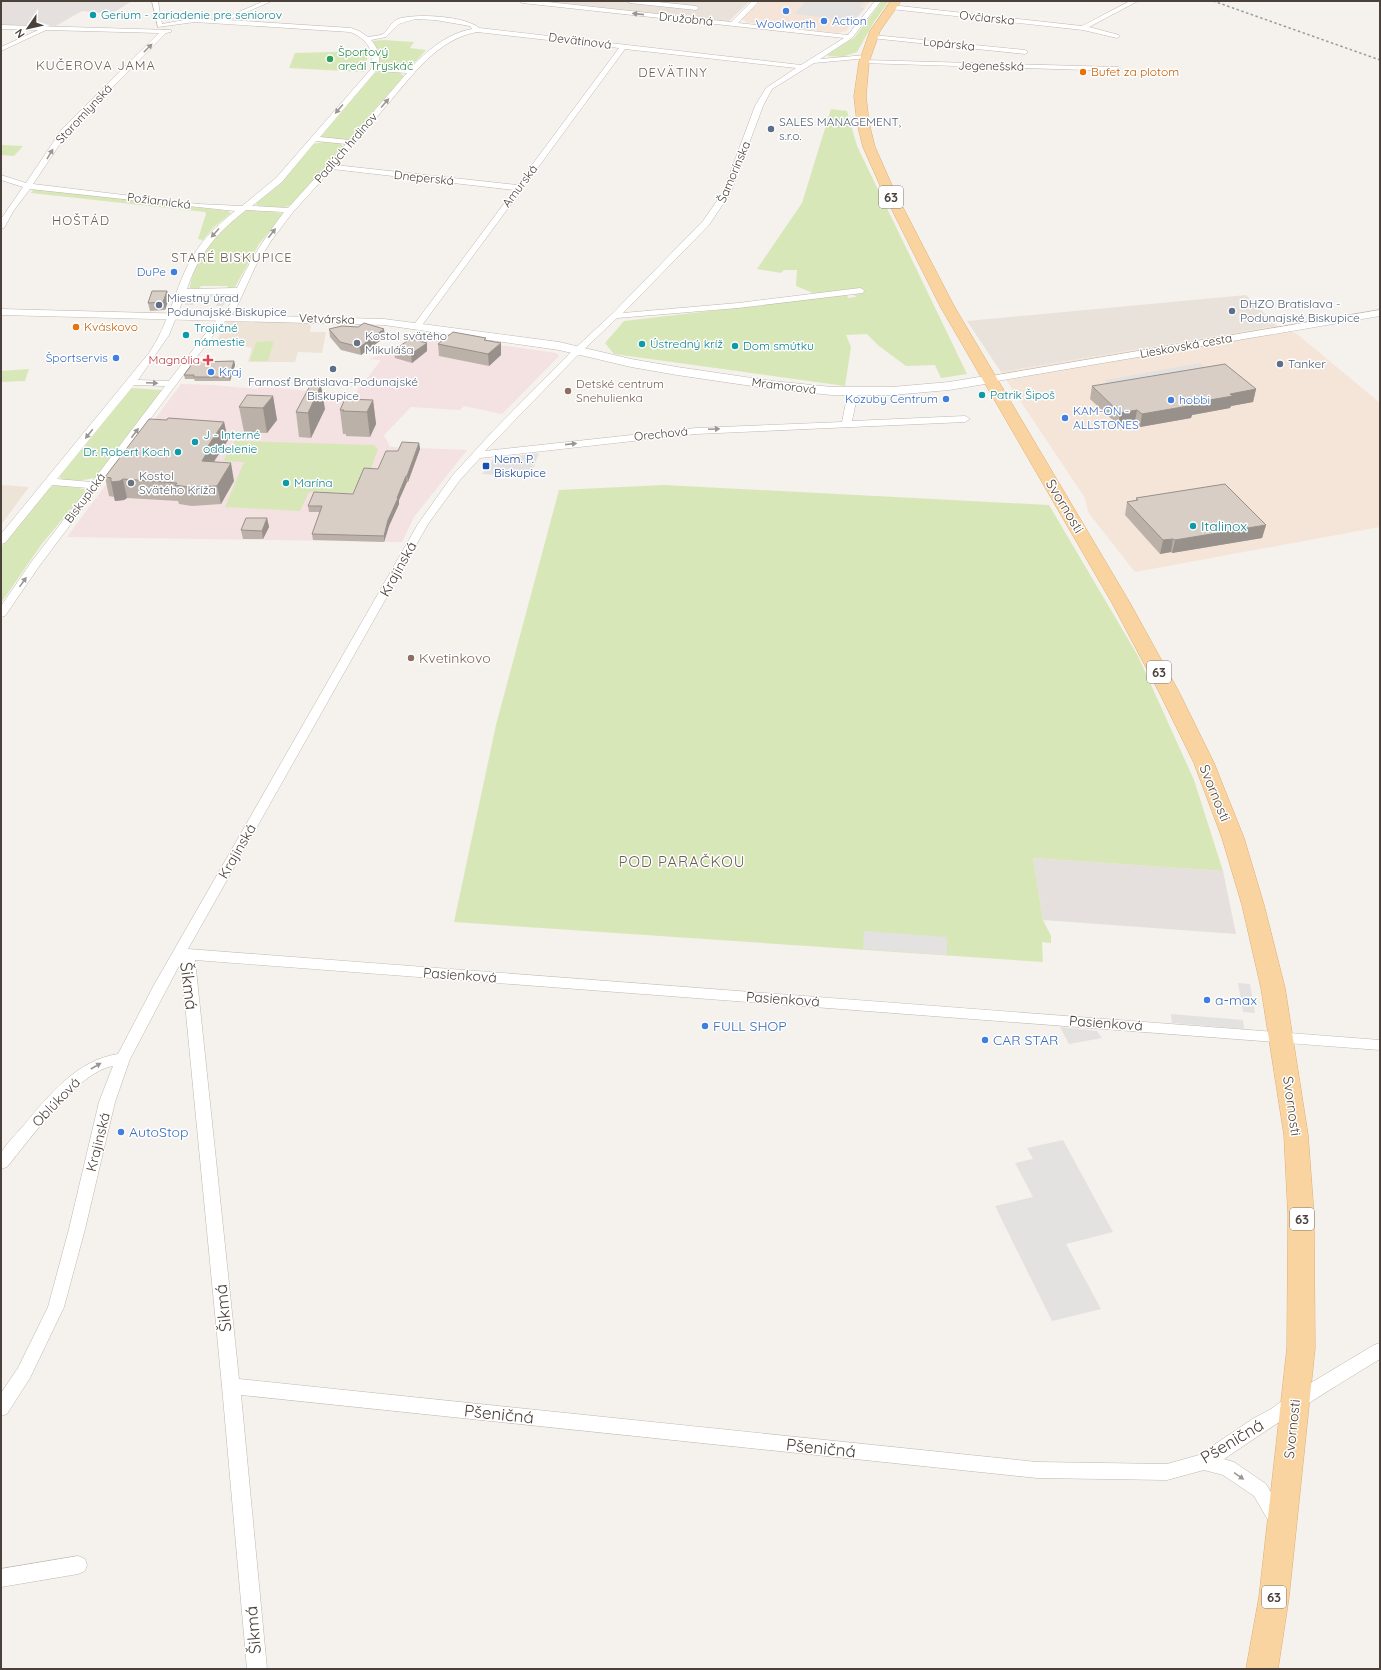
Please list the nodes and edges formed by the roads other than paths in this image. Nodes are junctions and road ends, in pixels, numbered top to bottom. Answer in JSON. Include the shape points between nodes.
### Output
{"nodes":[{"id":1,"x":155,"y":1,"type":"edge"},
{"id":2,"x":269,"y":1,"type":"edge"},
{"id":3,"x":522,"y":1,"type":"edge"},
{"id":4,"x":628,"y":1,"type":"edge"},
{"id":5,"x":756,"y":1,"type":"edge"},
{"id":6,"x":878,"y":1,"type":"edge"},
{"id":7,"x":1135,"y":1,"type":"edge"},
{"id":8,"x":894,"y":4,"type":"edge"},
{"id":9,"x":696,"y":8,"type":"dead end"},
{"id":10,"x":615,"y":11,"type":"junction"},
{"id":11,"x":158,"y":16,"type":"junction"},
{"id":12,"x":195,"y":20,"type":"junction"},
{"id":13,"x":218,"y":22,"type":"junction"},
{"id":14,"x":732,"y":24,"type":"junction"},
{"id":15,"x":1,"y":27,"type":"edge"},
{"id":16,"x":46,"y":28,"type":"junction"},
{"id":17,"x":1083,"y":28,"type":"junction"},
{"id":18,"x":161,"y":29,"type":"junction"},
{"id":19,"x":477,"y":30,"type":"junction"},
{"id":20,"x":1117,"y":36,"type":"dead end"},
{"id":21,"x":850,"y":37,"type":"junction"},
{"id":22,"x":873,"y":37,"type":"junction"},
{"id":23,"x":366,"y":39,"type":"junction"},
{"id":24,"x":624,"y":46,"type":"junction"},
{"id":25,"x":1,"y":49,"type":"edge"},
{"id":26,"x":1025,"y":52,"type":"dead end"},
{"id":27,"x":865,"y":60,"type":"junction"},
{"id":28,"x":812,"y":61,"type":"junction"},
{"id":29,"x":802,"y":67,"type":"junction"},
{"id":30,"x":374,"y":69,"type":"junction"},
{"id":31,"x":1118,"y":69,"type":"dead end"},
{"id":32,"x":412,"y":71,"type":"junction"},
{"id":33,"x":314,"y":139,"type":"junction"},
{"id":34,"x":351,"y":142,"type":"junction"},
{"id":35,"x":330,"y":167,"type":"junction"},
{"id":36,"x":1,"y":177,"type":"edge"},
{"id":37,"x":28,"y":186,"type":"junction"},
{"id":38,"x":519,"y":188,"type":"junction"},
{"id":39,"x":244,"y":208,"type":"junction"},
{"id":40,"x":290,"y":210,"type":"junction"},
{"id":41,"x":1,"y":226,"type":"edge"},
{"id":42,"x":239,"y":291,"type":"junction"},
{"id":43,"x":860,"y":291,"type":"dead end"},
{"id":44,"x":182,"y":292,"type":"junction"},
{"id":45,"x":1,"y":312,"type":"edge"},
{"id":46,"x":1380,"y":313,"type":"edge"},
{"id":47,"x":174,"y":316,"type":"junction"},
{"id":48,"x":615,"y":316,"type":"junction"},
{"id":49,"x":225,"y":317,"type":"junction"},
{"id":50,"x":417,"y":326,"type":"junction"},
{"id":51,"x":579,"y":350,"type":"junction"},
{"id":52,"x":991,"y":378,"type":"junction"},
{"id":53,"x":131,"y":382,"type":"junction"},
{"id":54,"x":172,"y":384,"type":"junction"},
{"id":55,"x":853,"y":392,"type":"junction"},
{"id":56,"x":965,"y":418,"type":"dead end"},
{"id":57,"x":846,"y":423,"type":"junction"},
{"id":58,"x":476,"y":455,"type":"junction"},
{"id":59,"x":50,"y":482,"type":"junction"},
{"id":60,"x":95,"y":485,"type":"junction"},
{"id":61,"x":1,"y":541,"type":"edge"},
{"id":62,"x":1,"y":614,"type":"edge"},
{"id":63,"x":183,"y":954,"type":"junction"},
{"id":64,"x":1281,"y":1037,"type":"junction"},
{"id":65,"x":1380,"y":1045,"type":"edge"},
{"id":66,"x":123,"y":1059,"type":"junction"},
{"id":67,"x":1,"y":1163,"type":"edge"},
{"id":68,"x":1380,"y":1350,"type":"edge"},
{"id":69,"x":231,"y":1386,"type":"junction"},
{"id":70,"x":1295,"y":1402,"type":"junction"},
{"id":71,"x":1,"y":1408,"type":"edge"},
{"id":72,"x":1204,"y":1462,"type":"junction"},
{"id":73,"x":1281,"y":1525,"type":"junction"},
{"id":74,"x":78,"y":1565,"type":"dead end"},
{"id":75,"x":1,"y":1578,"type":"edge"},
{"id":76,"x":257,"y":1669,"type":"edge"},
{"id":77,"x":1262,"y":1669,"type":"edge"}],
"edges":[{"from":1,"to":11,"type":"street"},
{"from":2,"to":13,"type":"street"},
{"from":3,"to":10,"type":"street","name":"Družobná"},
{"from":4,"to":9,"type":"street"},
{"from":4,"to":10,"type":"street"},
{"from":5,"to":14,"type":"street"},
{"from":6,"to":21,"type":"street","name":"Šamorínska"},
{"from":7,"to":17,"type":"street"},
{"from":8,"to":17,"type":"street","name":"Ovčiarska"},
{"from":8,"to":22,"type":"main road","name":"Svornosti","number":"63"},
{"from":14,"to":10,"type":"street","name":"Družobná","one_way":true},
{"from":11,"to":12,"type":"street"},
{"from":11,"to":18,"type":"street"},
{"from":12,"to":13,"type":"street"},
{"from":12,"to":18,"type":"street"},
{"from":13,"to":18,"type":"street","via":[[176,30]]},
{"from":13,"to":23,"type":"street","via":[[343,29],[356,31]]},
{"from":14,"to":21,"type":"street","name":"Družobná"},
{"from":15,"to":16,"type":"street"},
{"from":16,"to":18,"type":"street"},
{"from":16,"to":25,"type":"street"},
{"from":17,"to":20,"type":"street","name":"Ovčiarska"},
{"from":37,"to":18,"type":"street","name":"Staromlynská","one_way":true,"via":[[66,131],[162,34]]},
{"from":19,"to":23,"type":"street","name":"Devätinová","via":[[472,25],[455,21],[408,18],[393,25],[384,36]]},
{"from":19,"to":24,"type":"street","name":"Devätinová"},
{"from":19,"to":32,"type":"street","name":"Padlých hrdinov","via":[[459,34],[447,41]]},
{"from":21,"to":28,"type":"street","name":"Šamorínska"},
{"from":22,"to":26,"type":"street","name":"Lopárska"},
{"from":22,"to":27,"type":"main road","name":"Svornosti","number":"63"},
{"from":23,"to":30,"type":"street","via":[[376,52]]},
{"from":24,"to":29,"type":"street","name":"Devätinová"},
{"from":24,"to":38,"type":"street","name":"Amurská"},
{"from":27,"to":28,"type":"street","name":"Šamorínska"},
{"from":27,"to":31,"type":"street","name":"Jegenešská"},
{"from":27,"to":52,"type":"main road","name":"Svornosti","number":"63","via":[[860,96],[862,123],[869,147],[947,306]]},
{"from":28,"to":29,"type":"street","name":"Šamorínska"},
{"from":29,"to":48,"type":"street","name":"Šamorínska","via":[[770,87],[764,95],[728,192],[719,207],[696,235]]},
{"from":30,"to":32,"type":"street"},
{"from":30,"to":33,"type":"street","one_way":true},
{"from":34,"to":32,"type":"street","name":"Padlých hrdinov","one_way":true},
{"from":33,"to":34,"type":"street"},
{"from":33,"to":39,"type":"street","via":[[279,180]]},
{"from":34,"to":35,"type":"street","name":"Padlých hrdinov"},
{"from":35,"to":38,"type":"street","name":"Dneperská"},
{"from":35,"to":40,"type":"street","name":"Padlých hrdinov"},
{"from":36,"to":37,"type":"street","name":"Požiarnická"},
{"from":37,"to":39,"type":"street","name":"Požiarnická","via":[[198,206]]},
{"from":37,"to":41,"type":"street","name":"Staromlynská"},
{"from":38,"to":50,"type":"street","name":"Amurská"},
{"from":39,"to":40,"type":"street","name":"Požiarnická"},
{"from":39,"to":44,"type":"street","one_way":true,"via":[[206,243],[194,261]]},
{"from":42,"to":40,"type":"street","name":"Padlých hrdinov","one_way":true,"via":[[267,240]]},
{"from":42,"to":44,"type":"street"},
{"from":42,"to":49,"type":"street","via":[[232,309]]},
{"from":43,"to":48,"type":"street","via":[[689,312]]},
{"from":44,"to":47,"type":"street"},
{"from":45,"to":47,"type":"street","name":"Vetvárska"},
{"from":46,"to":52,"type":"street","name":"Lieskovská cesta"},
{"from":47,"to":49,"type":"street","name":"Vetvárska"},
{"from":47,"to":53,"type":"street","via":[[160,344]]},
{"from":48,"to":51,"type":"street","name":"Šamorínska"},
{"from":49,"to":50,"type":"street","name":"Vetvárska","via":[[370,321]]},
{"from":49,"to":54,"type":"street"},
{"from":50,"to":51,"type":"street","name":"Vetvárska"},
{"from":51,"to":55,"type":"street","name":"Mramorová","via":[[677,371],[791,388]]},
{"from":51,"to":58,"type":"street","name":"Krajinská"},
{"from":52,"to":55,"type":"street","name":"Mramorová","via":[[942,387]]},
{"from":52,"to":64,"type":"main road","name":"Svornosti","number":"63","via":[[1121,603],[1204,763],[1231,833],[1249,893],[1271,981]]},
{"from":53,"to":54,"type":"street","one_way":true},
{"from":53,"to":59,"type":"street","one_way":true},
{"from":60,"to":54,"type":"street","name":"Biskupická","one_way":true},
{"from":55,"to":57,"type":"street"},
{"from":56,"to":57,"type":"street","name":"Orechová"},
{"from":58,"to":57,"type":"street","name":"Orechová","one_way":true,"via":[[689,431]]},
{"from":58,"to":63,"type":"street","name":"Krajinská","via":[[423,524]]},
{"from":59,"to":60,"type":"street"},
{"from":59,"to":61,"type":"street"},
{"from":62,"to":60,"type":"street","name":"Biskupická","one_way":true},
{"from":63,"to":64,"type":"street","name":"Pasienková"},
{"from":63,"to":66,"type":"street","name":"Krajinská"},
{"from":63,"to":69,"type":"street","name":"Šikmá"},
{"from":64,"to":65,"type":"street","name":"Pasienková"},
{"from":64,"to":70,"type":"main road","name":"Svornosti","number":"63","via":[[1296,1135],[1302,1215],[1301,1348]]},
{"from":67,"to":66,"type":"street","name":"Oblúková","one_way":true,"via":[[71,1084],[97,1064]]},
{"from":66,"to":71,"type":"street","name":"Krajinská","via":[[108,1102],[56,1307],[24,1373]]},
{"from":68,"to":70,"type":"street","name":"Pšeničná"},
{"from":69,"to":72,"type":"street","name":"Pšeničná","via":[[1037,1470],[1167,1472]]},
{"from":69,"to":76,"type":"street","name":"Šikmá"},
{"from":70,"to":72,"type":"street","name":"Pšeničná"},
{"from":70,"to":73,"type":"main road","name":"Svornosti","number":"63"},
{"from":72,"to":73,"type":"street","one_way":true,"via":[[1228,1468],[1260,1490]]},
{"from":73,"to":77,"type":"main road","name":"Svornosti","number":"63","via":[[1274,1597]]},
{"from":74,"to":75,"type":"street"}]}
